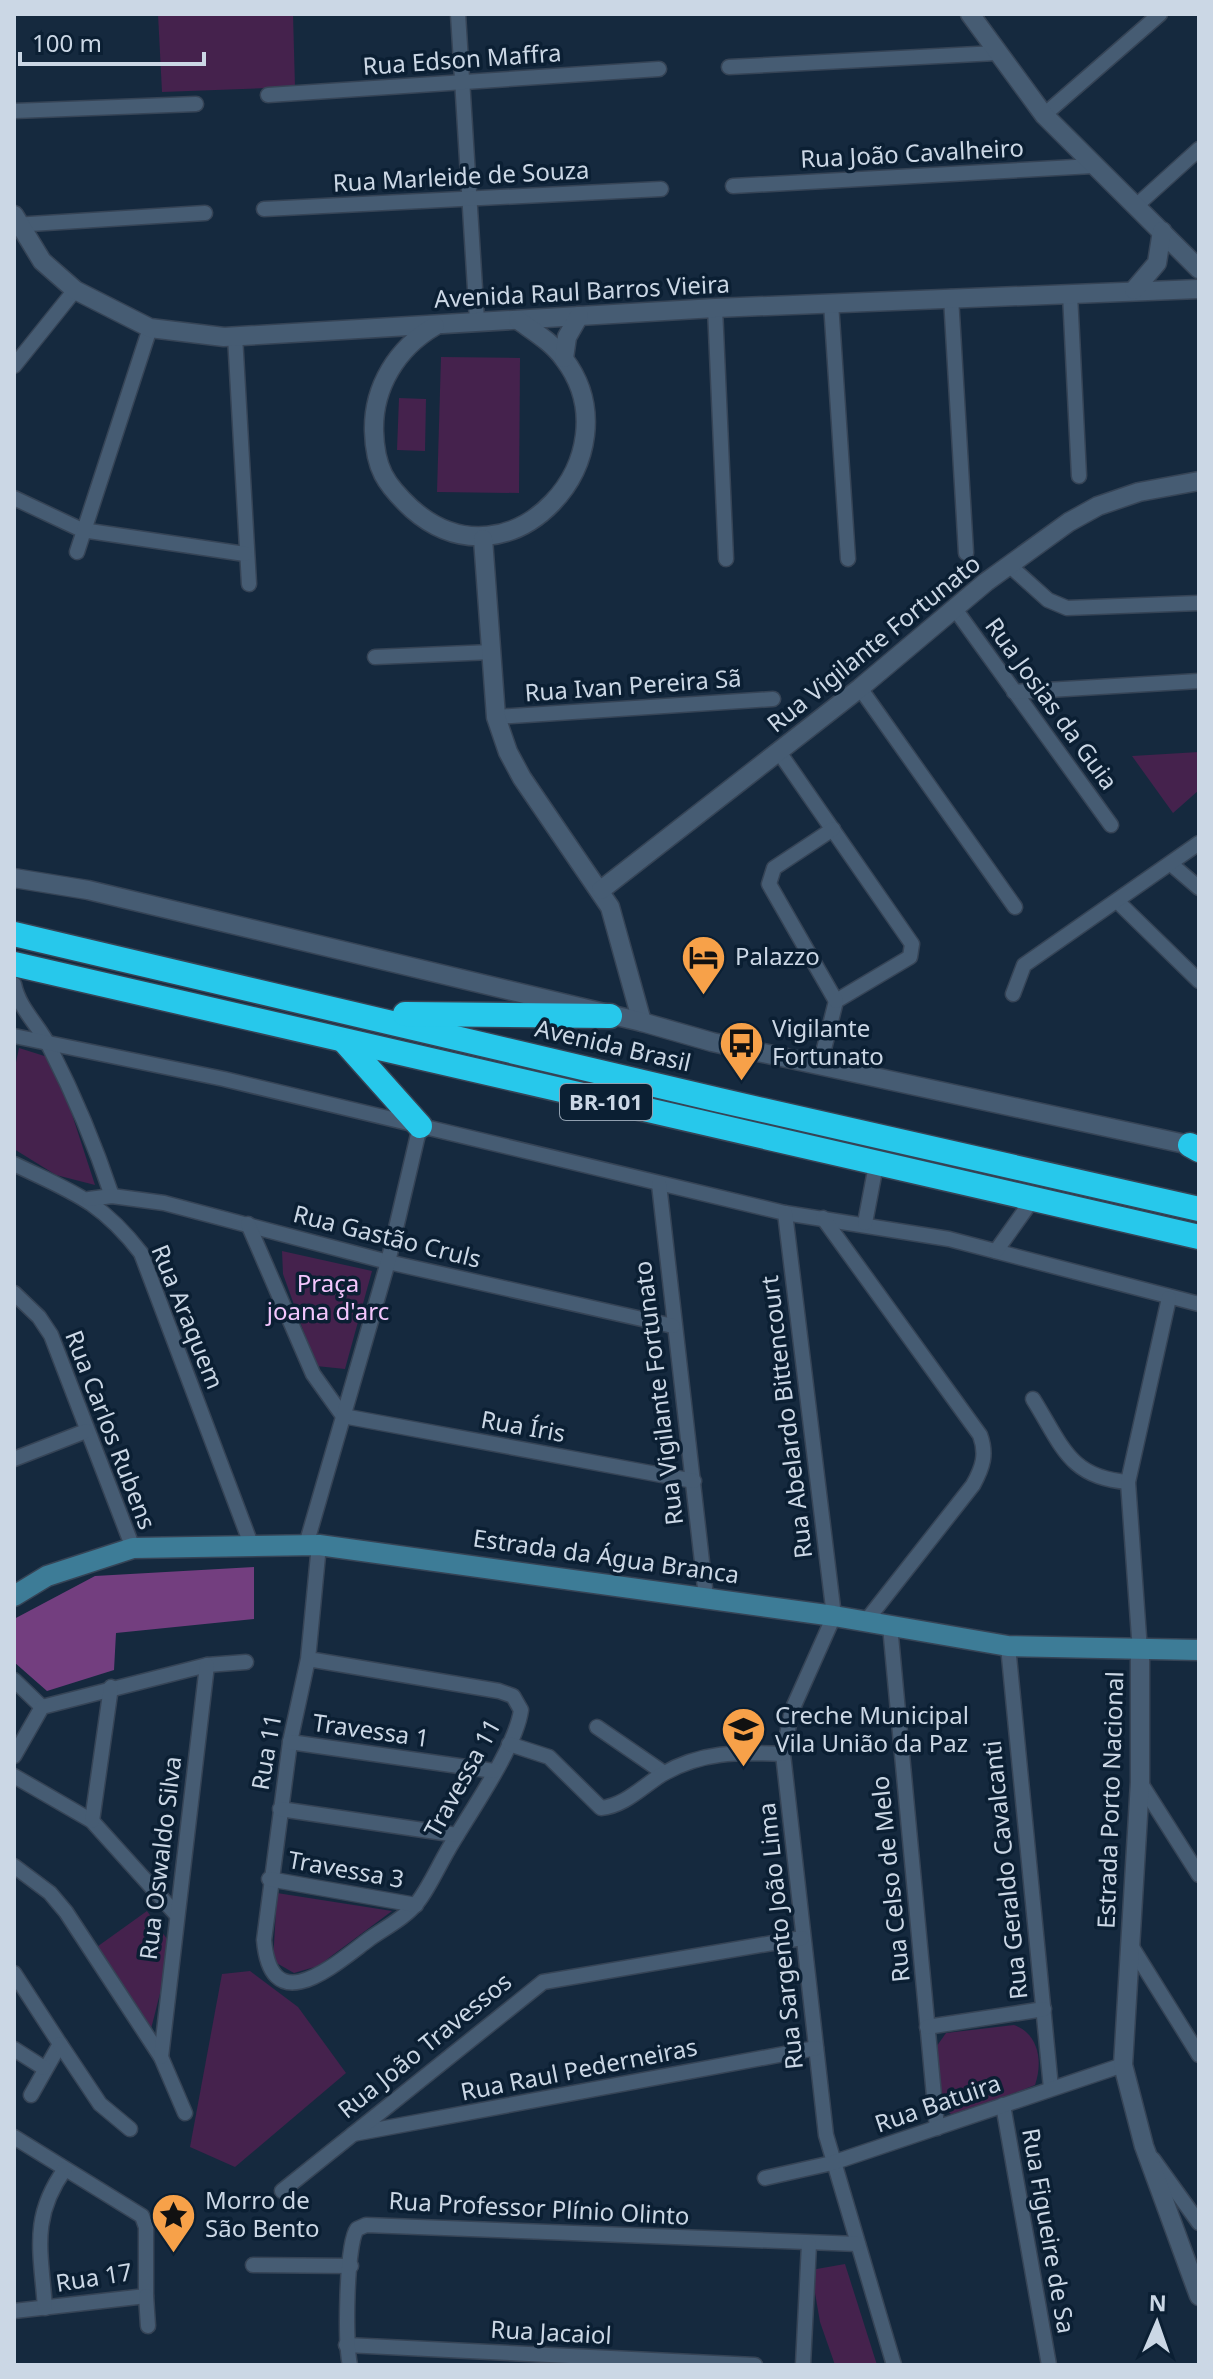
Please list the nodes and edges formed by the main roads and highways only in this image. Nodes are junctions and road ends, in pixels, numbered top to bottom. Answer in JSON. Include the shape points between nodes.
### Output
{"nodes":[{"id":1,"x":14,"y":923,"type":"edge"},
{"id":2,"x":14,"y":934,"type":"edge"},
{"id":3,"x":85,"y":950,"type":"junction"},
{"id":4,"x":14,"y":964,"type":"edge"},
{"id":5,"x":336,"y":1008,"type":"junction"},
{"id":6,"x":610,"y":1016,"type":"road end"},
{"id":7,"x":345,"y":1042,"type":"junction"},
{"id":8,"x":420,"y":1126,"type":"road end"},
{"id":9,"x":1199,"y":1209,"type":"edge"},
{"id":10,"x":1199,"y":1237,"type":"edge"},
{"id":11,"x":14,"y":1596,"type":"edge"},
{"id":12,"x":1199,"y":1650,"type":"edge"}],
"edges":[{"from":1,"to":3,"type":"highway"},
{"from":2,"to":3,"type":"highway","name":"Avenida Brasil","number":"BR-101"},
{"from":3,"to":5,"type":"highway","name":"Avenida Brasil","number":"BR-101"},
{"from":4,"to":7,"type":"highway","number":"BR-101"},
{"from":5,"to":6,"type":"highway","via":[[496,1017]]},
{"from":5,"to":9,"type":"highway","name":"Avenida Brasil","number":"BR-101"},
{"from":7,"to":8,"type":"highway"},
{"from":7,"to":10,"type":"highway","number":"BR-101"},
{"from":11,"to":12,"type":"main road","name":"Estrada da Água Branca","via":[[47,1576],[133,1548],[312,1545],[706,1597],[1008,1646]]}]}
